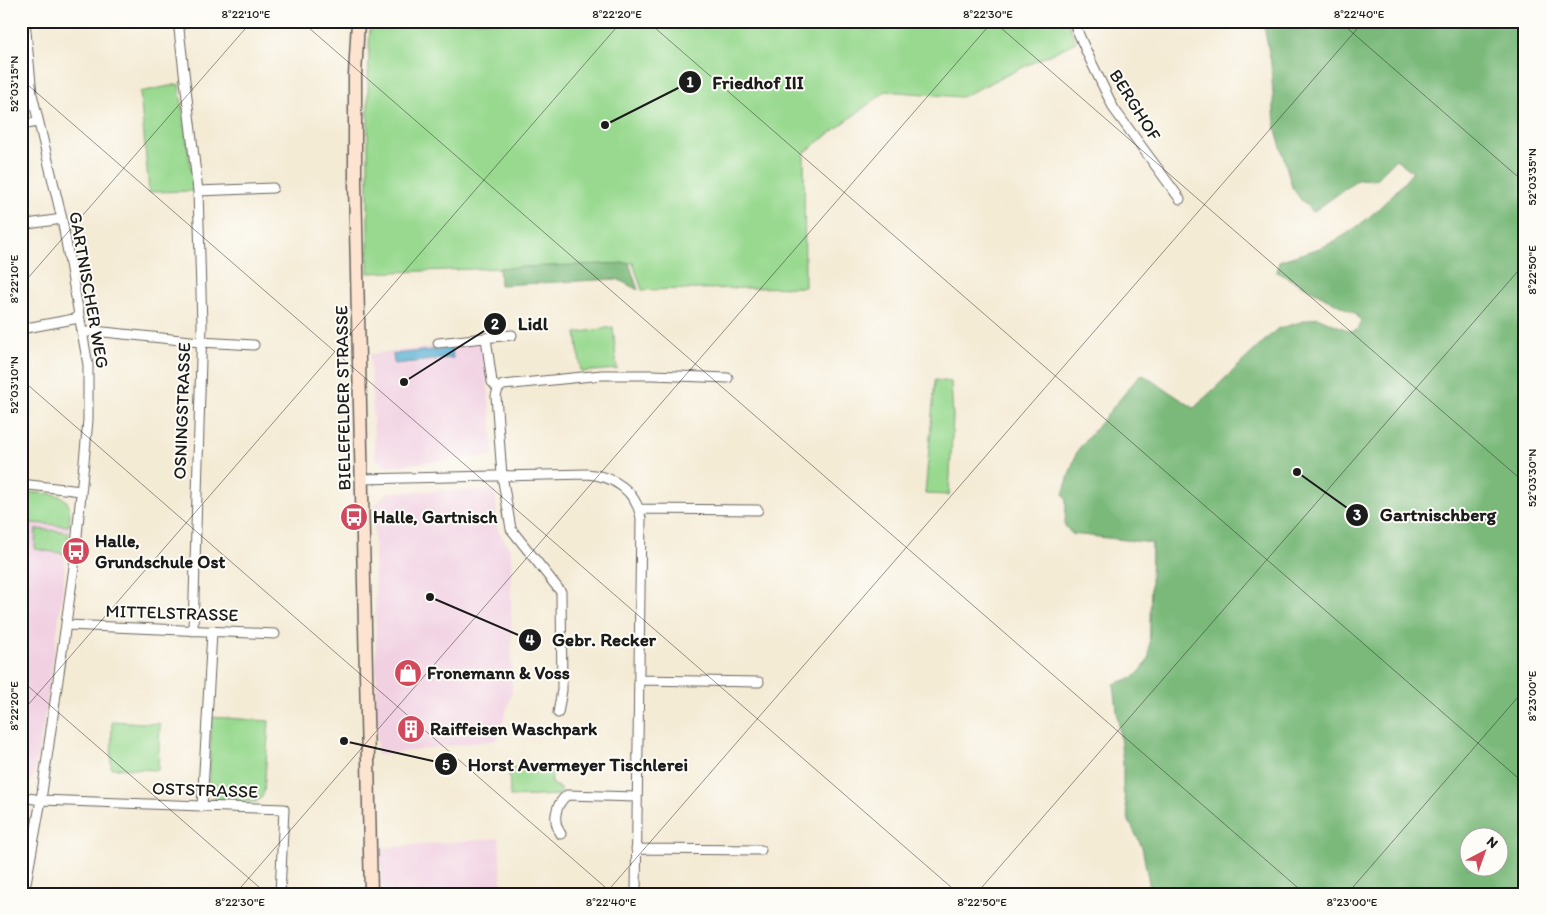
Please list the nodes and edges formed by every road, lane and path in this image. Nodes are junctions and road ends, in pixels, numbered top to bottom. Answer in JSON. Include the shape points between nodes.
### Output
{"nodes":[{"id":1,"x":25,"y":21,"type":"edge"},
{"id":2,"x":178,"y":21,"type":"edge"},
{"id":3,"x":358,"y":21,"type":"edge"},
{"id":4,"x":1074,"y":21,"type":"edge"},
{"id":5,"x":38,"y":122,"type":"junction"},
{"id":6,"x":21,"y":125,"type":"edge"},
{"id":7,"x":273,"y":188,"type":"dead end"},
{"id":8,"x":198,"y":191,"type":"junction"},
{"id":9,"x":1180,"y":199,"type":"dead end"},
{"id":10,"x":62,"y":219,"type":"junction"},
{"id":11,"x":21,"y":225,"type":"edge"},
{"id":12,"x":79,"y":318,"type":"junction"},
{"id":13,"x":21,"y":329,"type":"edge"},
{"id":14,"x":82,"y":333,"type":"junction"},
{"id":15,"x":512,"y":335,"type":"dead end"},
{"id":16,"x":486,"y":338,"type":"junction"},
{"id":17,"x":200,"y":342,"type":"junction"},
{"id":18,"x":438,"y":343,"type":"dead end"},
{"id":19,"x":254,"y":345,"type":"dead end"},
{"id":20,"x":728,"y":378,"type":"dead end"},
{"id":21,"x":498,"y":389,"type":"junction"},
{"id":22,"x":502,"y":475,"type":"junction"},
{"id":23,"x":362,"y":479,"type":"junction"},
{"id":24,"x":21,"y":484,"type":"edge"},
{"id":25,"x":81,"y":490,"type":"junction"},
{"id":26,"x":640,"y":509,"type":"junction"},
{"id":27,"x":758,"y":510,"type":"dead end"},
{"id":28,"x":67,"y":625,"type":"junction"},
{"id":29,"x":193,"y":631,"type":"junction"},
{"id":30,"x":212,"y":632,"type":"junction"},
{"id":31,"x":275,"y":634,"type":"dead end"},
{"id":32,"x":639,"y":680,"type":"junction"},
{"id":33,"x":759,"y":682,"type":"dead end"},
{"id":34,"x":558,"y":713,"type":"dead end"},
{"id":35,"x":21,"y":797,"type":"edge"},
{"id":36,"x":636,"y":797,"type":"junction"},
{"id":37,"x":41,"y":800,"type":"junction"},
{"id":38,"x":202,"y":807,"type":"junction"},
{"id":39,"x":561,"y":834,"type":"dead end"},
{"id":40,"x":636,"y":849,"type":"junction"},
{"id":41,"x":761,"y":850,"type":"dead end"},
{"id":42,"x":24,"y":894,"type":"edge"},
{"id":43,"x":280,"y":894,"type":"edge"},
{"id":44,"x":371,"y":894,"type":"edge"},
{"id":45,"x":636,"y":894,"type":"edge"}],
"edges":[{"from":1,"to":5,"type":"street","name":"GARTNISCHER WEG"},
{"from":2,"to":8,"type":"street","name":"OSNINGSTRASSE"},
{"from":3,"to":23,"type":"street","name":"BIELEFELDER STRASSE","via":[[355,74]]},
{"from":4,"to":9,"type":"street","name":"BERGHOF","via":[[1114,109]]},
{"from":5,"to":6,"type":"street"},
{"from":5,"to":10,"type":"street","name":"GARTNISCHER WEG"},
{"from":7,"to":8,"type":"street"},
{"from":8,"to":17,"type":"street","name":"OSNINGSTRASSE"},
{"from":10,"to":11,"type":"street"},
{"from":10,"to":12,"type":"street","name":"GARTNISCHER WEG"},
{"from":12,"to":13,"type":"street"},
{"from":12,"to":14,"type":"street","name":"GARTNISCHER WEG"},
{"from":14,"to":17,"type":"street","via":[[94,331]]},
{"from":14,"to":25,"type":"street","name":"GARTNISCHER WEG","via":[[88,365],[88,420]]},
{"from":15,"to":16,"type":"street"},
{"from":16,"to":18,"type":"street"},
{"from":16,"to":21,"type":"street","via":[[492,382]]},
{"from":17,"to":19,"type":"street"},
{"from":17,"to":29,"type":"street","name":"OSNINGSTRASSE"},
{"from":20,"to":21,"type":"street","via":[[602,375],[503,385]]},
{"from":21,"to":22,"type":"street"},
{"from":22,"to":23,"type":"street"},
{"from":22,"to":26,"type":"street","via":[[599,475],[620,484]]},
{"from":22,"to":34,"type":"street","via":[[511,528],[562,592],[562,690]]},
{"from":23,"to":44,"type":"street","name":"BIELEFELDER STRASSE"},
{"from":24,"to":25,"type":"street"},
{"from":25,"to":28,"type":"street","name":"GARTNISCHER WEG"},
{"from":26,"to":27,"type":"street"},
{"from":26,"to":32,"type":"street"},
{"from":28,"to":29,"type":"street","name":"MITTELSTRASSE"},
{"from":28,"to":37,"type":"street","name":"GARTNISCHER WEG"},
{"from":29,"to":30,"type":"street","name":"MITTELSTRASSE"},
{"from":30,"to":31,"type":"street","name":"MITTELSTRASSE"},
{"from":30,"to":38,"type":"street"},
{"from":32,"to":33,"type":"street"},
{"from":32,"to":36,"type":"street"},
{"from":35,"to":37,"type":"street","name":"OSTSTRASSE"},
{"from":36,"to":39,"type":"street","via":[[567,795],[556,809],[557,827]]},
{"from":36,"to":40,"type":"street"},
{"from":37,"to":38,"type":"street","name":"OSTSTRASSE"},
{"from":37,"to":42,"type":"street","name":"GARTNISCHER WEG"},
{"from":38,"to":43,"type":"street","name":"OSTSTRASSE","via":[[284,809]]},
{"from":40,"to":41,"type":"street"},
{"from":40,"to":45,"type":"street"}]}
